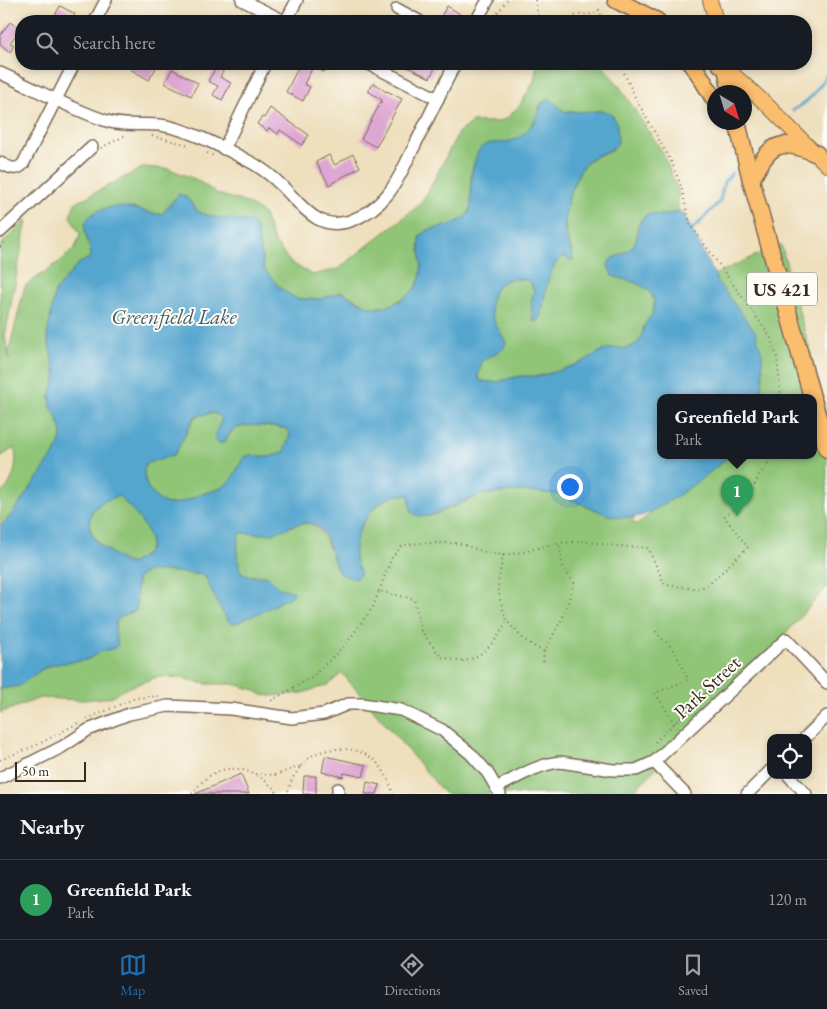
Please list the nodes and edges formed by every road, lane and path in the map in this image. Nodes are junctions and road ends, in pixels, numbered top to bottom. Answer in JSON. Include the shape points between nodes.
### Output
{"nodes":[{"id":1,"x":106,"y":0,"type":"edge"},
{"id":2,"x":242,"y":0,"type":"edge"},
{"id":3,"x":297,"y":0,"type":"edge"},
{"id":4,"x":488,"y":0,"type":"edge"},
{"id":5,"x":507,"y":0,"type":"edge"},
{"id":6,"x":535,"y":0,"type":"edge"},
{"id":7,"x":616,"y":0,"type":"edge"},
{"id":8,"x":710,"y":0,"type":"edge"},
{"id":9,"x":397,"y":9,"type":"dead end"},
{"id":10,"x":645,"y":13,"type":"edge"},
{"id":11,"x":98,"y":15,"type":"edge"},
{"id":12,"x":273,"y":15,"type":"edge"},
{"id":13,"x":288,"y":15,"type":"edge"},
{"id":14,"x":408,"y":15,"type":"edge"},
{"id":15,"x":479,"y":15,"type":"edge"},
{"id":16,"x":496,"y":15,"type":"edge"},
{"id":17,"x":538,"y":15,"type":"edge"},
{"id":18,"x":577,"y":15,"type":"edge"},
{"id":19,"x":601,"y":15,"type":"edge"},
{"id":20,"x":714,"y":15,"type":"edge"},
{"id":21,"x":71,"y":70,"type":"edge"},
{"id":22,"x":262,"y":70,"type":"edge"},
{"id":23,"x":381,"y":70,"type":"edge"},
{"id":24,"x":452,"y":70,"type":"edge"},
{"id":25,"x":623,"y":70,"type":"edge"},
{"id":26,"x":696,"y":70,"type":"edge"},
{"id":27,"x":725,"y":70,"type":"edge"},
{"id":28,"x":729,"y":70,"type":"edge"},
{"id":29,"x":0,"y":73,"type":"edge"},
{"id":30,"x":729,"y":85,"type":"edge"},
{"id":31,"x":707,"y":87,"type":"edge"},
{"id":32,"x":438,"y":99,"type":"junction"},
{"id":33,"x":55,"y":100,"type":"junction"},
{"id":34,"x":729,"y":130,"type":"edge"},
{"id":35,"x":739,"y":130,"type":"edge"},
{"id":36,"x":92,"y":147,"type":"dead end"},
{"id":37,"x":224,"y":149,"type":"junction"},
{"id":38,"x":822,"y":160,"type":"edge"},
{"id":39,"x":0,"y":163,"type":"edge"},
{"id":40,"x":751,"y":180,"type":"junction"},
{"id":41,"x":0,"y":232,"type":"edge"},
{"id":42,"x":781,"y":394,"type":"edge"},
{"id":43,"x":812,"y":394,"type":"edge"},
{"id":44,"x":817,"y":413,"type":"edge"},
{"id":45,"x":827,"y":449,"type":"edge"},
{"id":46,"x":770,"y":459,"type":"edge"},
{"id":47,"x":552,"y":544,"type":"junction"},
{"id":48,"x":503,"y":555,"type":"junction"},
{"id":49,"x":379,"y":591,"type":"junction"},
{"id":50,"x":507,"y":621,"type":"junction"},
{"id":51,"x":656,"y":631,"type":"dead end"},
{"id":52,"x":544,"y":652,"type":"junction"},
{"id":53,"x":543,"y":664,"type":"dead end"},
{"id":54,"x":734,"y":664,"type":"dead end"},
{"id":55,"x":827,"y":682,"type":"edge"},
{"id":56,"x":266,"y":703,"type":"dead end"},
{"id":57,"x":827,"y":716,"type":"edge"},
{"id":58,"x":675,"y":724,"type":"junction"},
{"id":59,"x":808,"y":734,"type":"edge"},
{"id":60,"x":683,"y":735,"type":"junction"},
{"id":61,"x":655,"y":742,"type":"dead end"},
{"id":62,"x":654,"y":762,"type":"junction"},
{"id":63,"x":301,"y":766,"type":"junction"},
{"id":64,"x":254,"y":774,"type":"junction"},
{"id":65,"x":767,"y":774,"type":"edge"},
{"id":66,"x":0,"y":778,"type":"edge"},
{"id":67,"x":792,"y":779,"type":"edge"},
{"id":68,"x":498,"y":792,"type":"edge"},
{"id":69,"x":192,"y":794,"type":"edge"},
{"id":70,"x":278,"y":794,"type":"edge"},
{"id":71,"x":287,"y":794,"type":"edge"},
{"id":72,"x":393,"y":794,"type":"edge"},
{"id":73,"x":684,"y":794,"type":"edge"},
{"id":74,"x":747,"y":794,"type":"edge"},
{"id":75,"x":806,"y":794,"type":"edge"}],
"edges":[{"from":1,"to":11,"type":"street"},
{"from":2,"to":12,"type":"street"},
{"from":3,"to":13,"type":"street"},
{"from":4,"to":15,"type":"street"},
{"from":5,"to":16,"type":"path"},
{"from":6,"to":17,"type":"path"},
{"from":7,"to":10,"type":"highway"},
{"from":8,"to":20,"type":"main road"},
{"from":9,"to":14,"type":"street"},
{"from":18,"to":19,"type":"path","via":[[593,14],[599,10]]},
{"from":21,"to":33,"type":"street"},
{"from":22,"to":37,"type":"street"},
{"from":23,"to":32,"type":"street"},
{"from":24,"to":32,"type":"street"},
{"from":25,"to":42,"type":"path","via":[[672,163],[690,224],[770,336],[777,357]]},
{"from":26,"to":31,"type":"highway"},
{"from":27,"to":30,"type":"highway"},
{"from":28,"to":38,"type":"main road"},
{"from":29,"to":33,"type":"street"},
{"from":32,"to":37,"type":"street","via":[[388,194],[374,207],[349,221],[332,223],[311,215],[274,178]]},
{"from":33,"to":37,"type":"street","via":[[110,122],[131,126],[168,126]]},
{"from":33,"to":39,"type":"street","via":[[23,164],[14,169]]},
{"from":34,"to":40,"type":"highway"},
{"from":35,"to":40,"type":"highway","number":"US 421"},
{"from":36,"to":41,"type":"street"},
{"from":38,"to":40,"type":"highway","via":[[797,146],[774,148],[762,160]]},
{"from":40,"to":43,"type":"highway","number":"US 421"},
{"from":44,"to":45,"type":"highway","number":"US 421"},
{"from":46,"to":47,"type":"path","via":[[751,494],[724,517],[748,547],[708,584],[697,589],[665,585],[648,548],[581,541]]},
{"from":47,"to":48,"type":"path"},
{"from":47,"to":52,"type":"path","via":[[560,545],[562,565],[574,584],[563,617]]},
{"from":48,"to":49,"type":"path","via":[[458,543],[403,545],[392,557]]},
{"from":48,"to":50,"type":"path","via":[[498,584]]},
{"from":49,"to":50,"type":"path","via":[[414,599],[421,631],[441,657],[462,661],[479,655],[500,636]]},
{"from":49,"to":56,"type":"path","via":[[373,607],[345,645],[311,678]]},
{"from":50,"to":52,"type":"path","via":[[524,640]]},
{"from":51,"to":58,"type":"path","via":[[660,639],[669,644],[688,680],[655,693]]},
{"from":52,"to":53,"type":"path"},
{"from":54,"to":58,"type":"path"},
{"from":55,"to":60,"type":"street","name":"Park Street","via":[[786,639]]},
{"from":57,"to":59,"type":"street"},
{"from":58,"to":60,"type":"path"},
{"from":58,"to":61,"type":"path"},
{"from":60,"to":62,"type":"street","name":"Park Street"},
{"from":62,"to":68,"type":"street","via":[[636,770],[560,762],[548,764]]},
{"from":62,"to":73,"type":"street"},
{"from":63,"to":64,"type":"path","via":[[275,775]]},
{"from":63,"to":71,"type":"path","via":[[292,778]]},
{"from":63,"to":72,"type":"path","via":[[322,751],[351,749],[363,752],[384,771]]},
{"from":64,"to":69,"type":"path","via":[[232,768],[219,771],[202,782]]},
{"from":64,"to":70,"type":"path","via":[[270,784]]},
{"from":65,"to":74,"type":"street"},
{"from":66,"to":68,"type":"street","via":[[88,730],[129,714],[168,706],[231,709],[292,718],[324,714],[348,704],[362,704],[400,710],[442,730],[487,772]]},
{"from":67,"to":75,"type":"street"}]}
